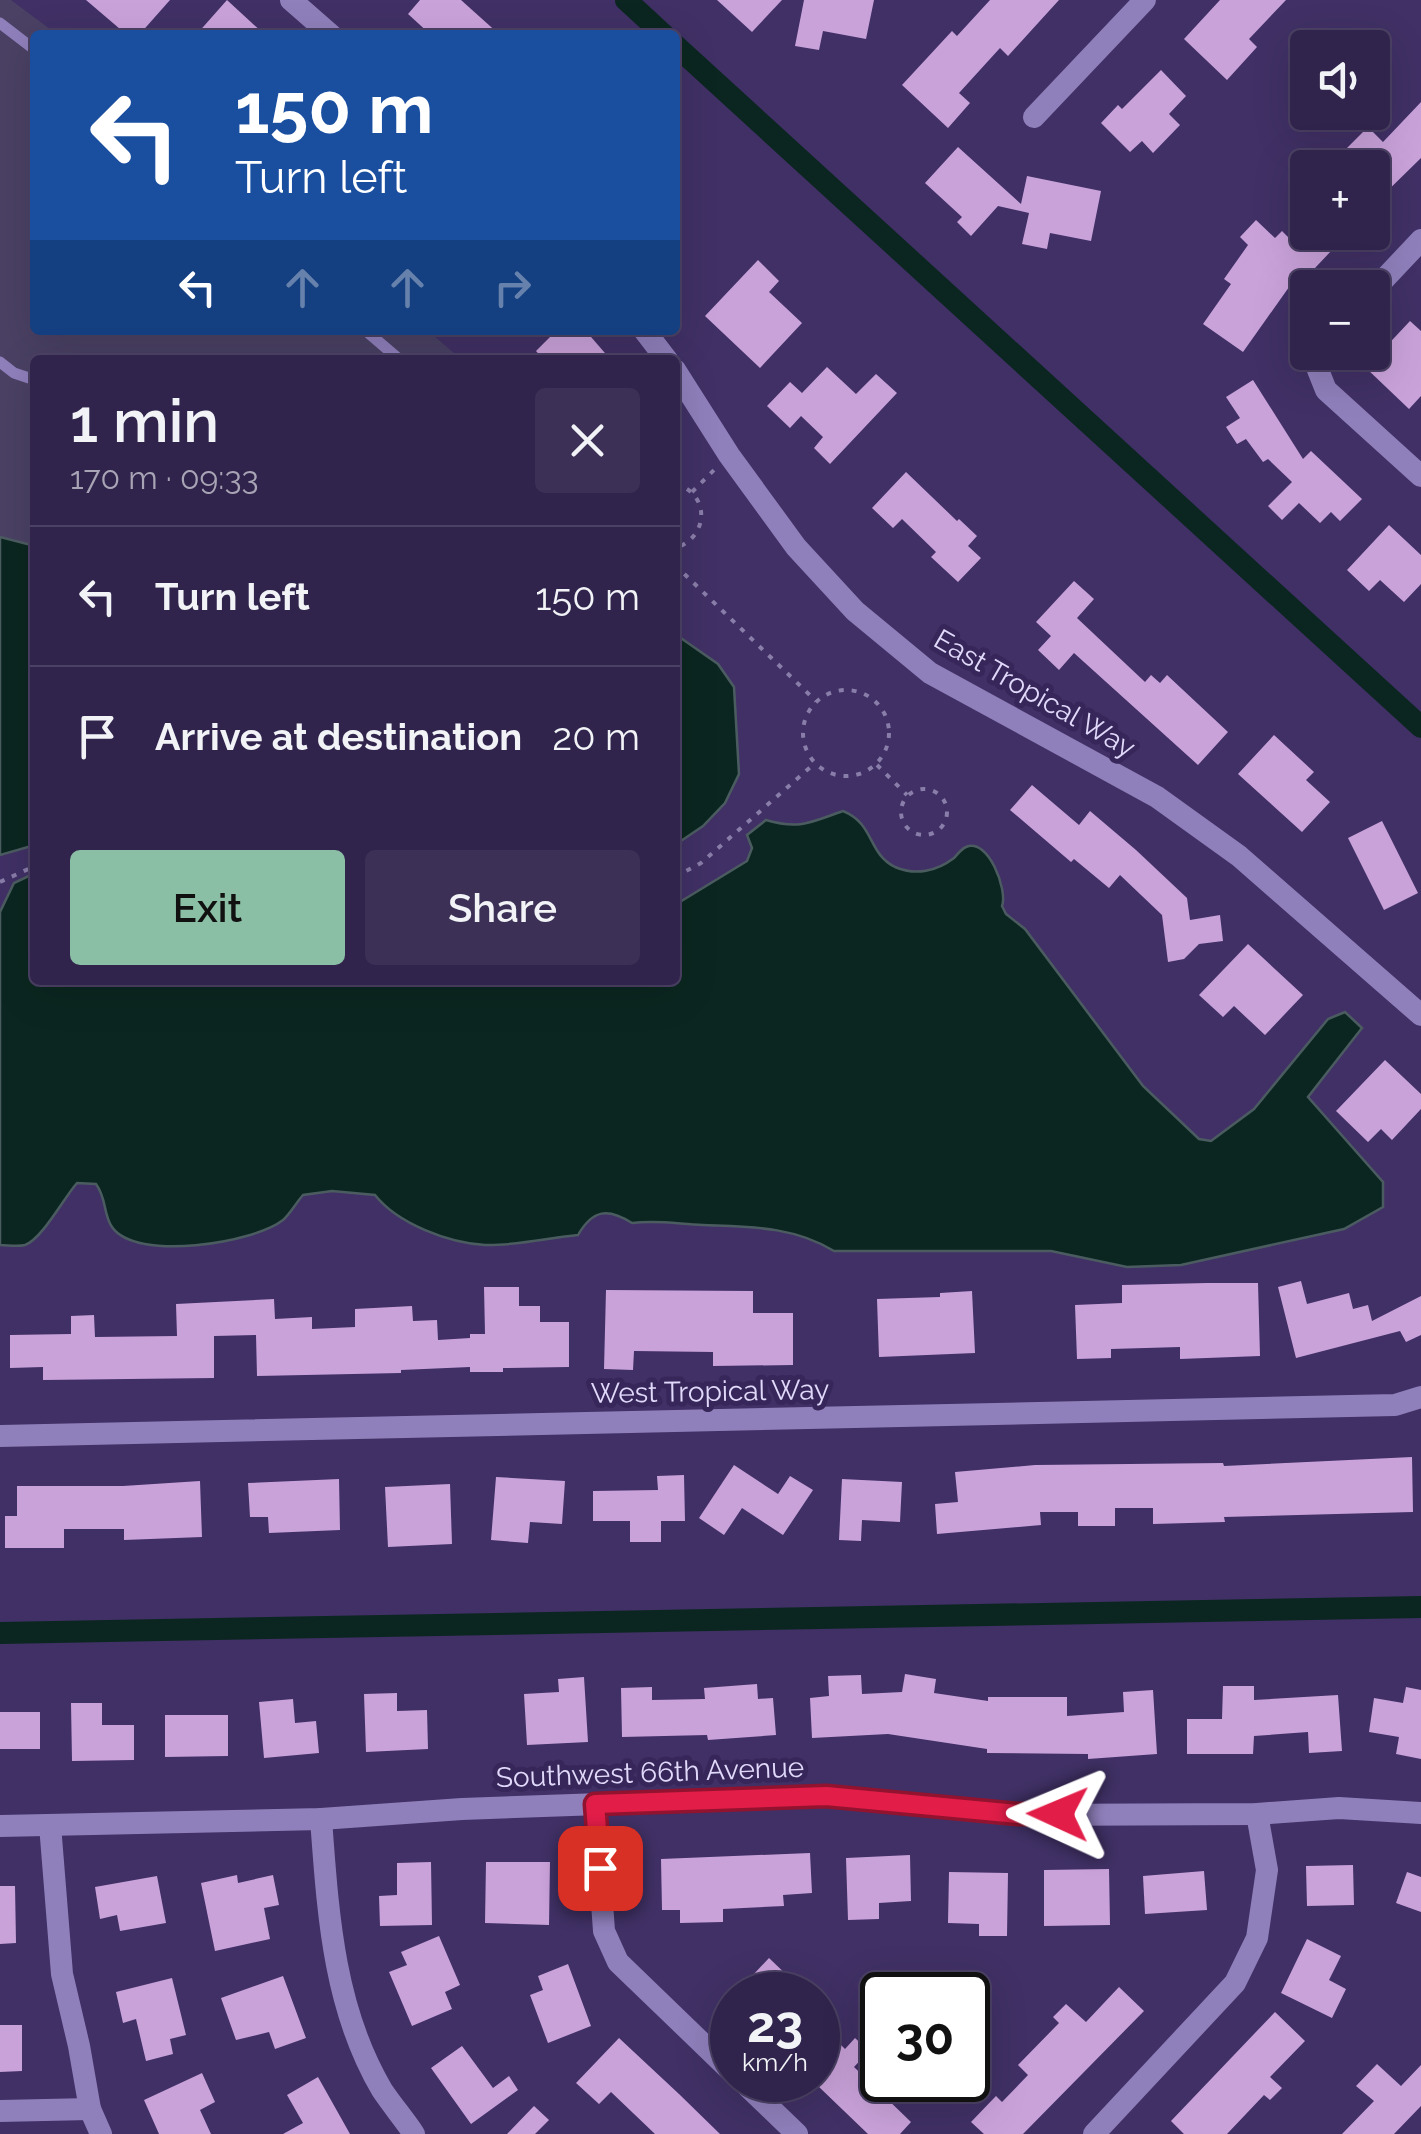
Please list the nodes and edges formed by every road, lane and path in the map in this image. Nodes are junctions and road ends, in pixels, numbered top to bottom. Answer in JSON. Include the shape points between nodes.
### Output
{"nodes":[{"id":1,"x":292,"y":0,"type":"edge"},
{"id":2,"x":1135,"y":3,"type":"edge"},
{"id":3,"x":0,"y":23,"type":"edge"},
{"id":4,"x":325,"y":30,"type":"edge"},
{"id":5,"x":30,"y":46,"type":"edge"},
{"id":6,"x":1034,"y":117,"type":"dead end"},
{"id":7,"x":1421,"y":240,"type":"edge"},
{"id":8,"x":1390,"y":273,"type":"edge"},
{"id":9,"x":372,"y":335,"type":"edge"},
{"id":10,"x":648,"y":335,"type":"edge"},
{"id":11,"x":394,"y":355,"type":"edge"},
{"id":12,"x":663,"y":355,"type":"edge"},
{"id":13,"x":0,"y":362,"type":"edge"},
{"id":14,"x":1322,"y":370,"type":"edge"},
{"id":15,"x":30,"y":378,"type":"edge"},
{"id":16,"x":680,"y":378,"type":"edge"},
{"id":17,"x":729,"y":455,"type":"junction"},
{"id":18,"x":1421,"y":476,"type":"edge"},
{"id":19,"x":680,"y":486,"type":"edge"},
{"id":20,"x":692,"y":492,"type":"junction"},
{"id":21,"x":680,"y":546,"type":"edge"},
{"id":22,"x":680,"y":570,"type":"edge"},
{"id":23,"x":816,"y":701,"type":"junction"},
{"id":24,"x":814,"y":764,"type":"junction"},
{"id":25,"x":877,"y":764,"type":"junction"},
{"id":26,"x":908,"y":795,"type":"junction"},
{"id":27,"x":30,"y":868,"type":"edge"},
{"id":28,"x":680,"y":874,"type":"edge"},
{"id":29,"x":0,"y":882,"type":"edge"},
{"id":30,"x":1421,"y":1015,"type":"edge"},
{"id":31,"x":1421,"y":1397,"type":"edge"},
{"id":32,"x":0,"y":1436,"type":"edge"},
{"id":33,"x":595,"y":1804,"type":"junction"},
{"id":34,"x":1421,"y":1812,"type":"edge"},
{"id":35,"x":1257,"y":1814,"type":"junction"},
{"id":36,"x":321,"y":1819,"type":"junction"},
{"id":37,"x":50,"y":1825,"type":"junction"},
{"id":38,"x":0,"y":1826,"type":"edge"},
{"id":39,"x":710,"y":2051,"type":"edge"},
{"id":40,"x":764,"y":2102,"type":"edge"},
{"id":41,"x":90,"y":2109,"type":"junction"},
{"id":42,"x":0,"y":2112,"type":"edge"},
{"id":43,"x":101,"y":2134,"type":"edge"},
{"id":44,"x":414,"y":2134,"type":"edge"},
{"id":45,"x":797,"y":2134,"type":"edge"},
{"id":46,"x":1094,"y":2134,"type":"edge"}],
"edges":[{"from":1,"to":4,"type":"street"},
{"from":2,"to":6,"type":"street"},
{"from":3,"to":5,"type":"lane"},
{"from":7,"to":8,"type":"street"},
{"from":9,"to":11,"type":"lane"},
{"from":10,"to":12,"type":"street"},
{"from":13,"to":15,"type":"lane"},
{"from":14,"to":18,"type":"street","via":[[1326,390]]},
{"from":16,"to":17,"type":"street","name":"East Tropical Way"},
{"from":17,"to":20,"type":"path"},
{"from":17,"to":30,"type":"street","name":"East Tropical Way","via":[[843,598],[930,673],[1156,797],[1239,856]]},
{"from":19,"to":20,"type":"path"},
{"from":20,"to":21,"type":"path","via":[[700,504],[700,529]]},
{"from":22,"to":23,"type":"path"},
{"from":23,"to":24,"type":"path","via":[[802,732]]},
{"from":23,"to":25,"type":"path","via":[[847,689],[878,702],[890,734]]},
{"from":24,"to":25,"type":"path","via":[[846,777]]},
{"from":24,"to":28,"type":"path"},
{"from":25,"to":26,"type":"path"},
{"from":26,"to":26,"type":"path","via":[[901,812],[908,828],[924,835],[941,828],[948,811],[941,795],[924,788]]},
{"from":27,"to":29,"type":"path"},
{"from":31,"to":32,"type":"street","name":"West Tropical Way","via":[[1395,1405]]},
{"from":33,"to":35,"type":"street","name":"Southwest 66th Avenue","via":[[826,1796],[1018,1814]]},
{"from":33,"to":36,"type":"street","name":"Southwest 66th Avenue"},
{"from":33,"to":39,"type":"street","via":[[604,1931],[618,1962]]},
{"from":34,"to":35,"type":"street","name":"Southwest 66th Avenue"},
{"from":35,"to":46,"type":"street","via":[[1267,1870],[1257,1938],[1235,1984]]},
{"from":36,"to":37,"type":"street","name":"Southwest 66th Avenue"},
{"from":36,"to":44,"type":"street","via":[[330,1937],[347,2011],[382,2089]]},
{"from":37,"to":38,"type":"street","name":"Southwest 66th Avenue"},
{"from":37,"to":41,"type":"street","via":[[62,1974]]},
{"from":40,"to":45,"type":"street"},
{"from":41,"to":42,"type":"street"},
{"from":41,"to":43,"type":"street"}]}
